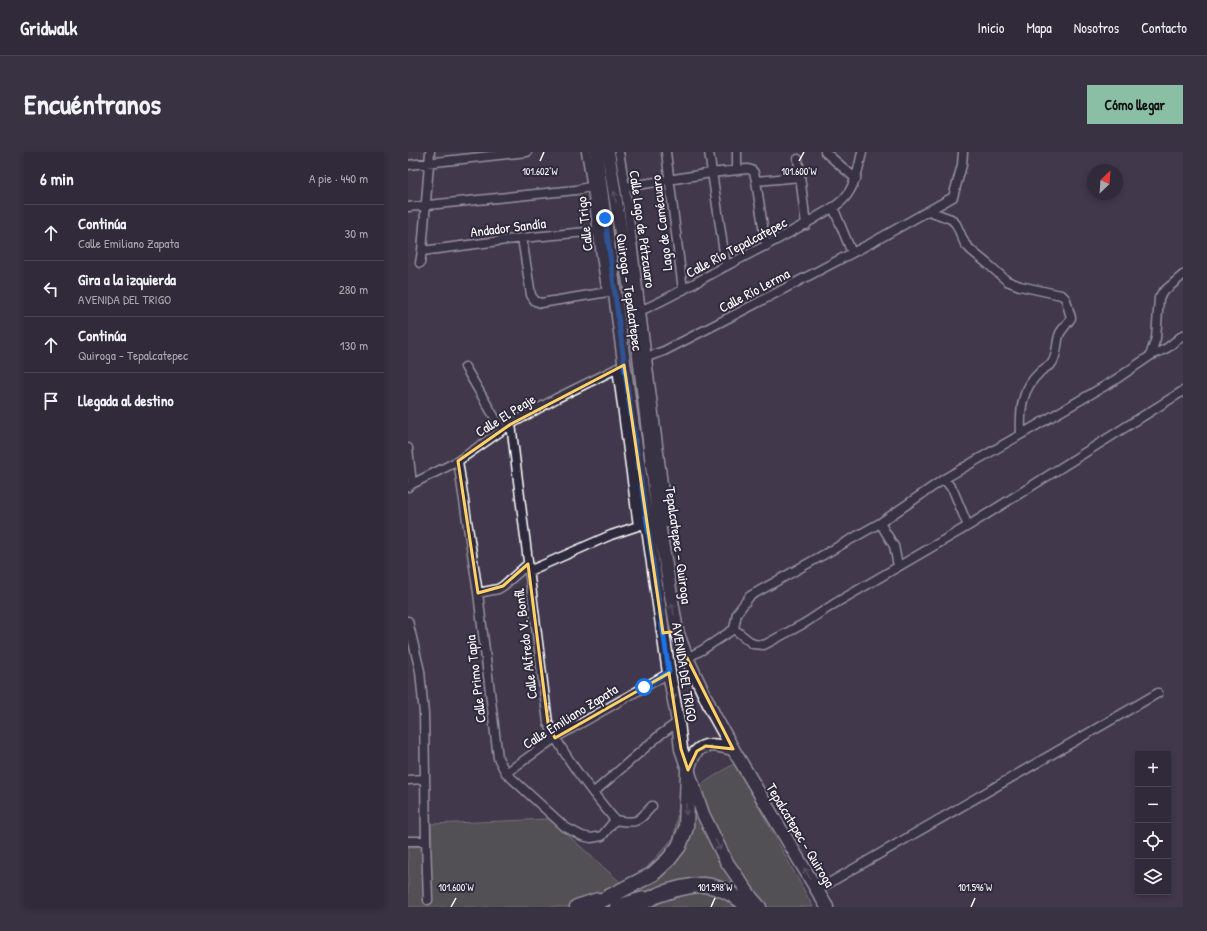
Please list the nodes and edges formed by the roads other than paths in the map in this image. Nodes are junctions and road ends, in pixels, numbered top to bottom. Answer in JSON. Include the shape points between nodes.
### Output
{"nodes":[{"id":1,"x":430,"y":152,"type":"edge"},
{"id":2,"x":527,"y":152,"type":"edge"},
{"id":3,"x":586,"y":152,"type":"edge"},
{"id":4,"x":596,"y":152,"type":"edge"},
{"id":5,"x":608,"y":152,"type":"edge"},
{"id":6,"x":619,"y":152,"type":"edge"},
{"id":7,"x":666,"y":152,"type":"edge"},
{"id":8,"x":709,"y":152,"type":"edge"},
{"id":9,"x":737,"y":152,"type":"edge"},
{"id":10,"x":825,"y":152,"type":"edge"},
{"id":11,"x":862,"y":152,"type":"edge"},
{"id":12,"x":963,"y":152,"type":"edge"},
{"id":13,"x":798,"y":159,"type":"dead end"},
{"id":14,"x":430,"y":163,"type":"junction"},
{"id":15,"x":408,"y":165,"type":"edge"},
{"id":16,"x":737,"y":170,"type":"junction"},
{"id":17,"x":712,"y":173,"type":"junction"},
{"id":18,"x":800,"y":177,"type":"junction"},
{"id":19,"x":856,"y":179,"type":"junction"},
{"id":20,"x":669,"y":180,"type":"junction"},
{"id":21,"x":756,"y":181,"type":"junction"},
{"id":22,"x":593,"y":186,"type":"junction"},
{"id":23,"x":625,"y":187,"type":"junction"},
{"id":24,"x":426,"y":205,"type":"junction"},
{"id":25,"x":408,"y":207,"type":"edge"},
{"id":26,"x":833,"y":207,"type":"junction"},
{"id":27,"x":929,"y":211,"type":"junction"},
{"id":28,"x":806,"y":225,"type":"junction"},
{"id":29,"x":597,"y":231,"type":"junction"},
{"id":30,"x":522,"y":238,"type":"junction"},
{"id":31,"x":766,"y":246,"type":"junction"},
{"id":32,"x":422,"y":251,"type":"junction"},
{"id":33,"x":852,"y":253,"type":"junction"},
{"id":34,"x":420,"y":264,"type":"dead end"},
{"id":35,"x":726,"y":266,"type":"junction"},
{"id":36,"x":1183,"y":275,"type":"edge"},
{"id":37,"x":682,"y":290,"type":"junction"},
{"id":38,"x":610,"y":292,"type":"junction"},
{"id":39,"x":637,"y":312,"type":"junction"},
{"id":40,"x":1183,"y":335,"type":"edge"},
{"id":41,"x":1150,"y":356,"type":"junction"},
{"id":42,"x":647,"y":357,"type":"junction"},
{"id":43,"x":465,"y":366,"type":"dead end"},
{"id":44,"x":621,"y":366,"type":"junction"},
{"id":45,"x":1183,"y":391,"type":"edge"},
{"id":46,"x":511,"y":424,"type":"junction"},
{"id":47,"x":502,"y":430,"type":"junction"},
{"id":48,"x":1021,"y":434,"type":"junction"},
{"id":49,"x":408,"y":448,"type":"edge"},
{"id":50,"x":458,"y":461,"type":"junction"},
{"id":51,"x":944,"y":479,"type":"junction"},
{"id":52,"x":410,"y":486,"type":"edge"},
{"id":53,"x":880,"y":523,"type":"junction"},
{"id":54,"x":659,"y":524,"type":"junction"},
{"id":55,"x":642,"y":525,"type":"junction"},
{"id":56,"x":968,"y":526,"type":"junction"},
{"id":57,"x":898,"y":566,"type":"junction"},
{"id":58,"x":529,"y":567,"type":"junction"},
{"id":59,"x":478,"y":593,"type":"junction"},
{"id":60,"x":408,"y":620,"type":"edge"},
{"id":61,"x":734,"y":629,"type":"junction"},
{"id":62,"x":676,"y":631,"type":"junction"},
{"id":63,"x":663,"y":633,"type":"junction"},
{"id":64,"x":687,"y":658,"type":"junction"},
{"id":65,"x":669,"y":672,"type":"junction"},
{"id":66,"x":1158,"y":693,"type":"dead end"},
{"id":67,"x":678,"y":722,"type":"junction"},
{"id":68,"x":555,"y":738,"type":"junction"},
{"id":69,"x":733,"y":749,"type":"junction"},
{"id":70,"x":688,"y":770,"type":"junction"},
{"id":71,"x":506,"y":773,"type":"junction"},
{"id":72,"x":425,"y":779,"type":"junction"},
{"id":73,"x":408,"y":780,"type":"edge"},
{"id":74,"x":593,"y":793,"type":"junction"},
{"id":75,"x":652,"y":806,"type":"dead end"},
{"id":76,"x":615,"y":820,"type":"junction"},
{"id":77,"x":408,"y":841,"type":"edge"},
{"id":78,"x":426,"y":841,"type":"junction"},
{"id":79,"x":816,"y":890,"type":"junction"},
{"id":80,"x":658,"y":895,"type":"junction"},
{"id":81,"x":428,"y":900,"type":"dead end"},
{"id":82,"x":615,"y":901,"type":"edge"},
{"id":83,"x":577,"y":907,"type":"edge"},
{"id":84,"x":589,"y":907,"type":"edge"},
{"id":85,"x":635,"y":907,"type":"edge"},
{"id":86,"x":748,"y":907,"type":"edge"},
{"id":87,"x":760,"y":907,"type":"edge"},
{"id":88,"x":827,"y":907,"type":"edge"}],
"edges":[{"from":1,"to":14,"type":"street"},
{"from":2,"to":14,"type":"street"},
{"from":3,"to":22,"type":"street","name":"Calle Trigo"},
{"from":4,"to":38,"type":"main road","name":"Quiroga - Tepalcatepec"},
{"from":39,"to":5,"type":"main road","name":"Tepalcatepec - Quiroga","one_way":true},
{"from":6,"to":23,"type":"street","name":"Calle Lago de Pátzcuaro"},
{"from":7,"to":20,"type":"street","name":"Lago de Camécuaro"},
{"from":8,"to":17,"type":"street"},
{"from":9,"to":16,"type":"street"},
{"from":10,"to":19,"type":"street"},
{"from":11,"to":19,"type":"street"},
{"from":12,"to":27,"type":"street","name":"Calle Río Lerma","via":[[953,196]]},
{"from":13,"to":18,"type":"street"},
{"from":14,"to":15,"type":"street"},
{"from":14,"to":24,"type":"street"},
{"from":16,"to":17,"type":"street"},
{"from":16,"to":21,"type":"street","via":[[752,169]]},
{"from":17,"to":20,"type":"street"},
{"from":17,"to":35,"type":"street"},
{"from":18,"to":21,"type":"street"},
{"from":18,"to":28,"type":"street"},
{"from":19,"to":26,"type":"street","name":"Calle Río Tepalcatepec","via":[[847,196]]},
{"from":20,"to":23,"type":"street"},
{"from":20,"to":37,"type":"street","name":"Lago de Camécuaro"},
{"from":21,"to":31,"type":"street"},
{"from":22,"to":24,"type":"street","via":[[576,190]]},
{"from":22,"to":29,"type":"street","name":"Calle Trigo"},
{"from":23,"to":39,"type":"street","name":"Calle Lago de Pátzcuaro"},
{"from":24,"to":25,"type":"street"},
{"from":24,"to":32,"type":"street"},
{"from":26,"to":28,"type":"street","name":"Calle Río Tepalcatepec"},
{"from":26,"to":33,"type":"street"},
{"from":27,"to":33,"type":"street","name":"Calle Río Lerma"},
{"from":27,"to":48,"type":"street","via":[[951,219],[965,244],[1006,281],[1061,295],[1066,300],[1071,318],[1060,334],[1052,363],[1028,385],[1020,418]]},
{"from":28,"to":31,"type":"street","name":"Calle Río Tepalcatepec"},
{"from":29,"to":30,"type":"street","name":"Andador Sandía"},
{"from":29,"to":38,"type":"street","name":"Calle Trigo"},
{"from":30,"to":32,"type":"street","name":"Andador Sandía"},
{"from":30,"to":38,"type":"street","via":[[531,295],[535,301],[541,303]]},
{"from":31,"to":35,"type":"street","name":"Calle Río Tepalcatepec"},
{"from":32,"to":34,"type":"street"},
{"from":33,"to":42,"type":"street","name":"Calle Río Lerma","via":[[664,351]]},
{"from":35,"to":37,"type":"street","name":"Calle Río Tepalcatepec"},
{"from":36,"to":41,"type":"street","via":[[1159,298],[1156,338]]},
{"from":37,"to":39,"type":"street","name":"Calle Río Tepalcatepec"},
{"from":38,"to":44,"type":"main road","name":"Quiroga - Tepalcatepec"},
{"from":39,"to":42,"type":"street","name":"Calle Lago de Pátzcuaro"},
{"from":39,"to":54,"type":"main road","name":"Tepalcatepec - Quiroga"},
{"from":40,"to":41,"type":"street","via":[[1167,348]]},
{"from":41,"to":48,"type":"street","via":[[1115,380]]},
{"from":42,"to":54,"type":"street","name":"Calle Lago de Pátzcuaro","via":[[668,523]]},
{"from":43,"to":47,"type":"street"},
{"from":44,"to":46,"type":"street","name":"Calle El Peaje"},
{"from":44,"to":55,"type":"main road","name":"AVENIDA DEL TRIGO"},
{"from":45,"to":56,"type":"street"},
{"from":46,"to":47,"type":"street","name":"Calle El Peaje"},
{"from":46,"to":58,"type":"street","name":"Calle Alfredo V. Bonfil"},
{"from":47,"to":50,"type":"street","name":"Calle El Peaje"},
{"from":48,"to":51,"type":"street"},
{"from":49,"to":52,"type":"street"},
{"from":50,"to":52,"type":"street","name":"Calle El Peaje"},
{"from":50,"to":59,"type":"street","name":"Calle Primo Tapia"},
{"from":51,"to":53,"type":"street"},
{"from":51,"to":56,"type":"street","via":[[954,490]]},
{"from":53,"to":57,"type":"street","via":[[894,546]]},
{"from":53,"to":61,"type":"street","via":[[750,596],[737,613]]},
{"from":62,"to":54,"type":"main road","name":"Tepalcatepec - Quiroga","one_way":true},
{"from":55,"to":58,"type":"street"},
{"from":55,"to":63,"type":"main road","name":"AVENIDA DEL TRIGO"},
{"from":56,"to":57,"type":"street"},
{"from":57,"to":61,"type":"street","via":[[764,645],[753,644]]},
{"from":58,"to":59,"type":"street","via":[[503,586]]},
{"from":58,"to":68,"type":"street","name":"Calle Alfredo V. Bonfil","via":[[548,722]]},
{"from":59,"to":71,"type":"street","name":"Calle Primo Tapia","via":[[498,758]]},
{"from":60,"to":72,"type":"street","via":[[420,671],[424,714]]},
{"from":61,"to":64,"type":"street"},
{"from":62,"to":63,"type":"main road"},
{"from":62,"to":64,"type":"main road","name":"Tepalcatepec - Quiroga"},
{"from":63,"to":65,"type":"main road","name":"AVENIDA DEL TRIGO"},
{"from":64,"to":69,"type":"main road","name":"Tepalcatepec - Quiroga"},
{"from":65,"to":67,"type":"main road","name":"AVENIDA DEL TRIGO","one_way":true},
{"from":65,"to":68,"type":"street","name":"Calle Emiliano Zapata"},
{"from":66,"to":79,"type":"street"},
{"from":67,"to":70,"type":"main road","name":"AVENIDA DEL TRIGO","via":[[681,749]]},
{"from":67,"to":74,"type":"street"},
{"from":68,"to":71,"type":"street","name":"Calle Emiliano Zapata"},
{"from":68,"to":74,"type":"street","name":"Calle Alfredo V. Bonfil"},
{"from":69,"to":70,"type":"main road","one_way":true,"via":[[706,746],[697,751]]},
{"from":79,"to":69,"type":"main road","name":"Tepalcatepec - Quiroga","one_way":true},
{"from":70,"to":82,"type":"highway","one_way":true,"via":[[686,828],[680,846],[653,874]]},
{"from":70,"to":87,"type":"main road","one_way":true,"via":[[703,814],[726,861]]},
{"from":71,"to":76,"type":"street","name":"Calle Primo Tapia","via":[[566,827],[582,836],[602,836]]},
{"from":72,"to":73,"type":"street"},
{"from":72,"to":78,"type":"street"},
{"from":74,"to":76,"type":"street","name":"Calle Alfredo V. Bonfil"},
{"from":75,"to":76,"type":"street","via":[[642,818],[632,823]]},
{"from":77,"to":78,"type":"street"},
{"from":78,"to":81,"type":"street"},
{"from":79,"to":88,"type":"main road","name":"Tepalcatepec - Quiroga"},
{"from":80,"to":82,"type":"highway"},
{"from":80,"to":85,"type":"highway"},
{"from":80,"to":86,"type":"highway","via":[[703,885],[719,889],[741,900]]},
{"from":82,"to":83,"type":"highway"},
{"from":82,"to":84,"type":"highway"}]}
